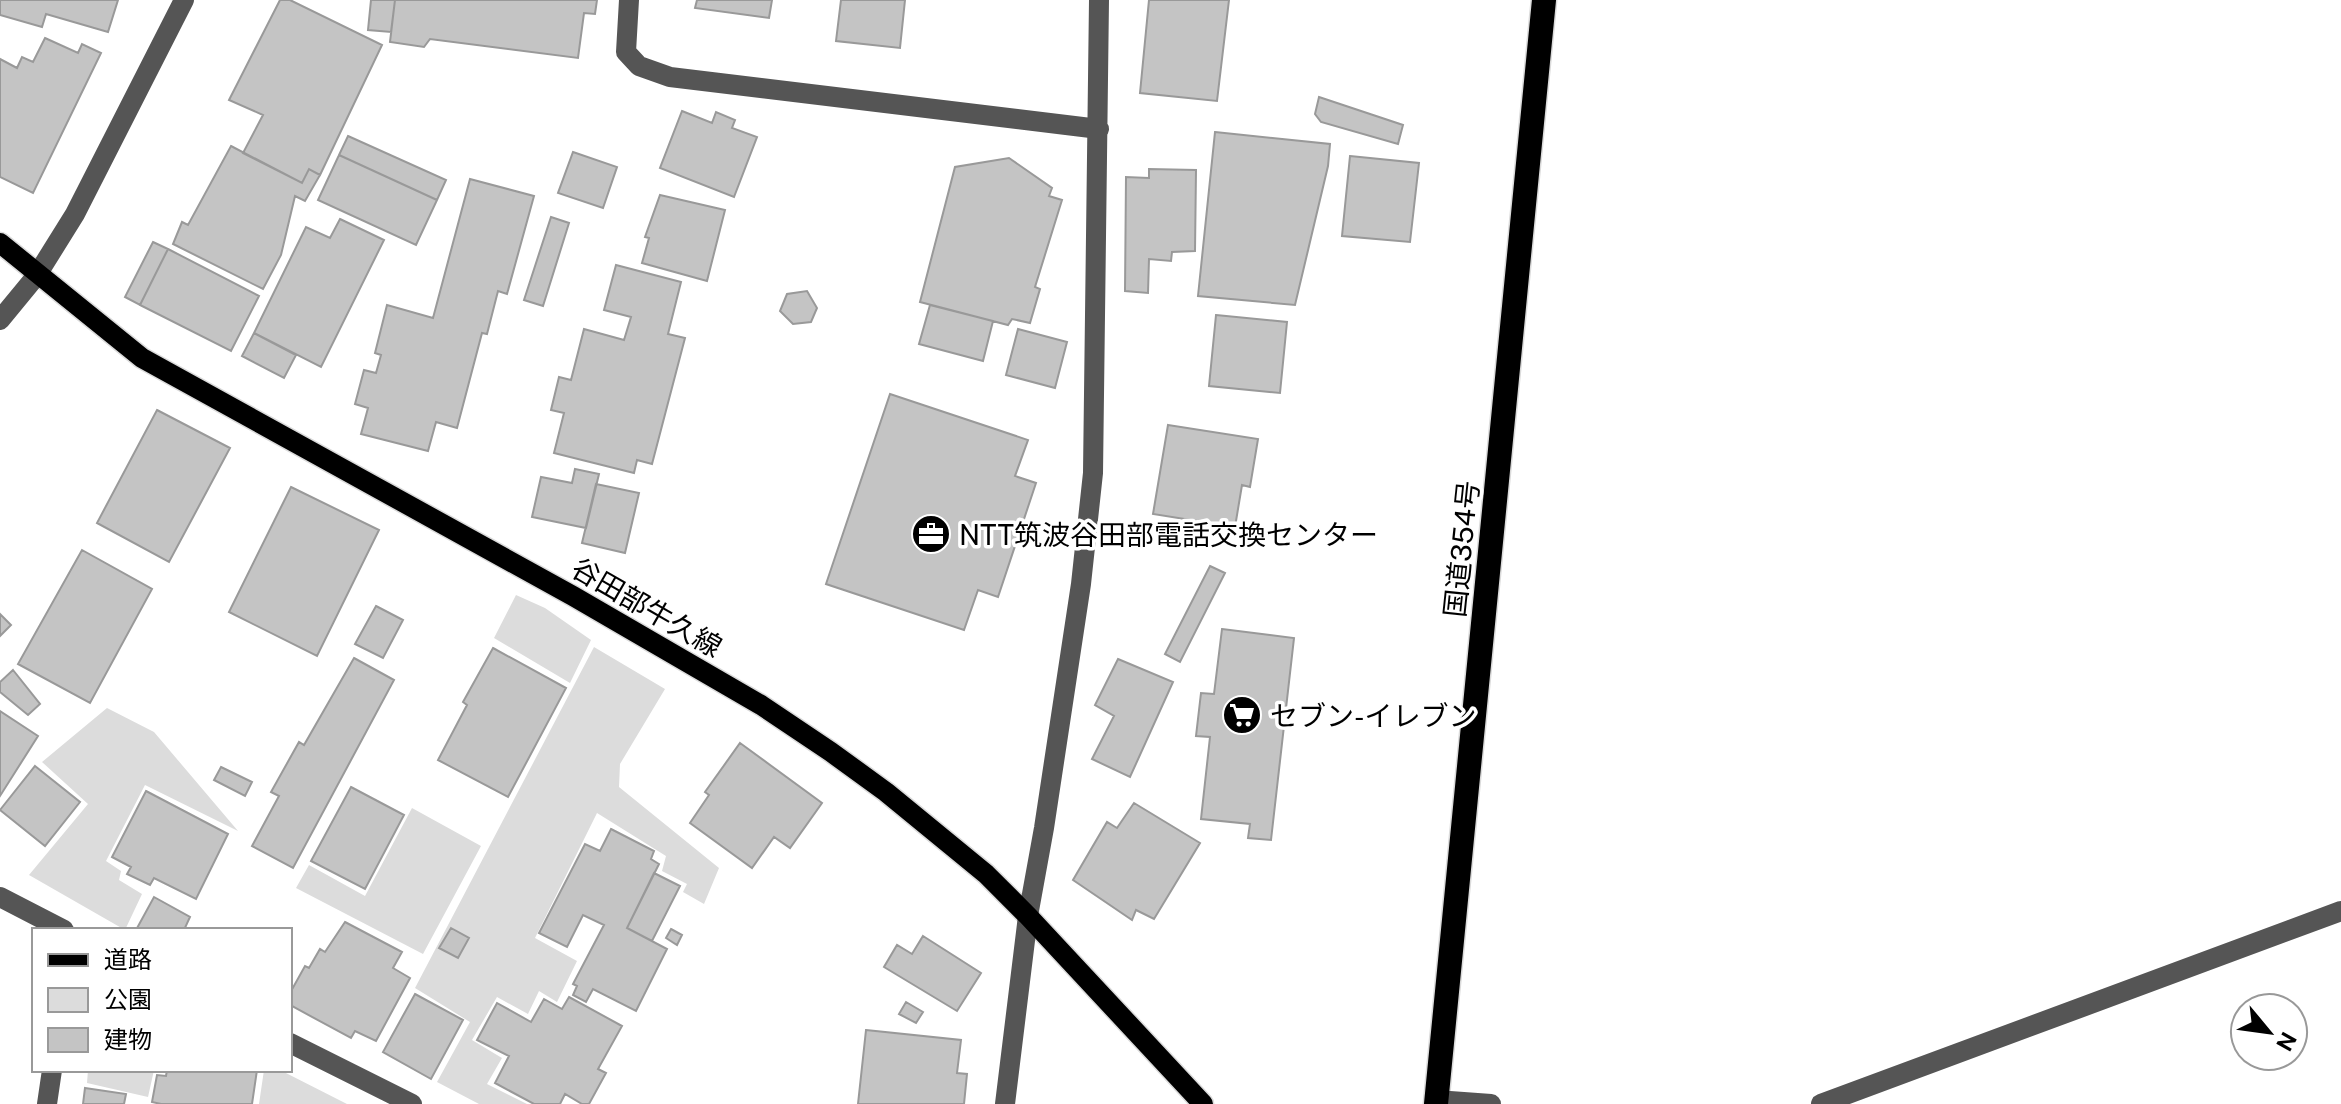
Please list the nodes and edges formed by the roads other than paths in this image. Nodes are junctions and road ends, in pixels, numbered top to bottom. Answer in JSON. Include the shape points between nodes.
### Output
{"nodes":[{"id":1,"x":184,"y":0,"type":"edge"},
{"id":2,"x":629,"y":0,"type":"edge"},
{"id":3,"x":1099,"y":0,"type":"edge"},
{"id":4,"x":1544,"y":0,"type":"edge"},
{"id":5,"x":1099,"y":129,"type":"junction"},
{"id":6,"x":0,"y":243,"type":"edge"},
{"id":7,"x":37,"y":275,"type":"junction"},
{"id":8,"x":0,"y":320,"type":"edge"},
{"id":9,"x":0,"y":897,"type":"edge"},
{"id":10,"x":2341,"y":911,"type":"edge"},
{"id":11,"x":1028,"y":916,"type":"junction"},
{"id":12,"x":60,"y":928,"type":"edge"},
{"id":13,"x":292,"y":1044,"type":"edge"},
{"id":14,"x":52,"y":1072,"type":"edge"},
{"id":15,"x":1436,"y":1102,"type":"edge"},
{"id":16,"x":47,"y":1104,"type":"edge"},
{"id":17,"x":412,"y":1104,"type":"edge"},
{"id":18,"x":1005,"y":1104,"type":"edge"},
{"id":19,"x":1203,"y":1104,"type":"edge"},
{"id":20,"x":1491,"y":1104,"type":"edge"},
{"id":21,"x":1821,"y":1104,"type":"edge"}],
"edges":[{"from":1,"to":7,"type":"street","via":[[97,176]]},
{"from":2,"to":5,"type":"street","via":[[626,52],[639,66],[670,77]]},
{"from":3,"to":5,"type":"street"},
{"from":4,"to":15,"type":"highway","name":"国道354号"},
{"from":5,"to":11,"type":"street","via":[[1093,473],[1079,599]]},
{"from":6,"to":7,"type":"main road","name":"谷田部牛久線"},
{"from":7,"to":8,"type":"street"},
{"from":7,"to":11,"type":"main road","name":"谷田部牛久線","via":[[153,365],[761,705],[886,792],[986,874]]},
{"from":9,"to":12,"type":"street"},
{"from":10,"to":21,"type":"street"},
{"from":11,"to":18,"type":"street"},
{"from":11,"to":19,"type":"main road","name":"谷田部牛久線"},
{"from":13,"to":17,"type":"street"},
{"from":14,"to":16,"type":"street"},
{"from":15,"to":20,"type":"street"}]}
